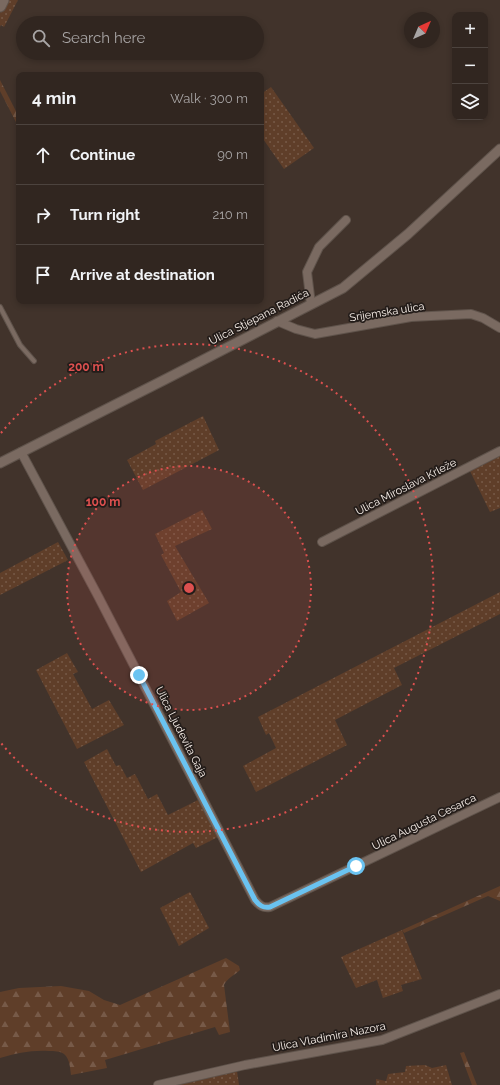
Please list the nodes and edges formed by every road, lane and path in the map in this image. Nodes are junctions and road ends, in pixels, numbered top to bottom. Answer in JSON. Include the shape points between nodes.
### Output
{"nodes":[{"id":1,"x":3,"y":0,"type":"edge"},
{"id":2,"x":0,"y":6,"type":"edge"},
{"id":3,"x":500,"y":149,"type":"edge"},
{"id":4,"x":346,"y":220,"type":"dead end"},
{"id":5,"x":311,"y":304,"type":"junction"},
{"id":6,"x":0,"y":307,"type":"edge"},
{"id":7,"x":277,"y":321,"type":"junction"},
{"id":8,"x":500,"y":328,"type":"edge"},
{"id":9,"x":34,"y":360,"type":"dead end"},
{"id":10,"x":500,"y":451,"type":"edge"},
{"id":11,"x":21,"y":452,"type":"junction"},
{"id":12,"x":0,"y":463,"type":"edge"},
{"id":13,"x":322,"y":542,"type":"dead end"},
{"id":14,"x":500,"y":797,"type":"edge"},
{"id":15,"x":270,"y":907,"type":"joint"},
{"id":16,"x":500,"y":994,"type":"edge"},
{"id":17,"x":158,"y":1085,"type":"edge"}],
"edges":[{"from":1,"to":2,"type":"main road"},
{"from":3,"to":5,"type":"street","name":"Ulica Stjepana Radića","via":[[408,234],[343,288]]},
{"from":4,"to":5,"type":"street","via":[[319,247],[307,272]]},
{"from":5,"to":7,"type":"street","name":"Ulica Stjepana Radića"},
{"from":6,"to":9,"type":"lane","via":[[20,345]]},
{"from":7,"to":8,"type":"street","name":"Srijemska ulica","via":[[315,334],[411,318],[471,314]]},
{"from":7,"to":11,"type":"street","name":"Ulica Stjepana Radića"},
{"from":10,"to":13,"type":"street","name":"Ulica Miroslava Krleže"},
{"from":11,"to":12,"type":"street","name":"Ulica Stjepana Radića"},
{"from":11,"to":15,"type":"street","name":"Ulica Ljudevita Gaja","via":[[255,900],[264,908]]},
{"from":14,"to":15,"type":"street","name":"Ulica Augusta Cesarca"},
{"from":16,"to":17,"type":"street","name":"Ulica Vladimira Nazora","via":[[382,1040],[245,1065]]}]}
